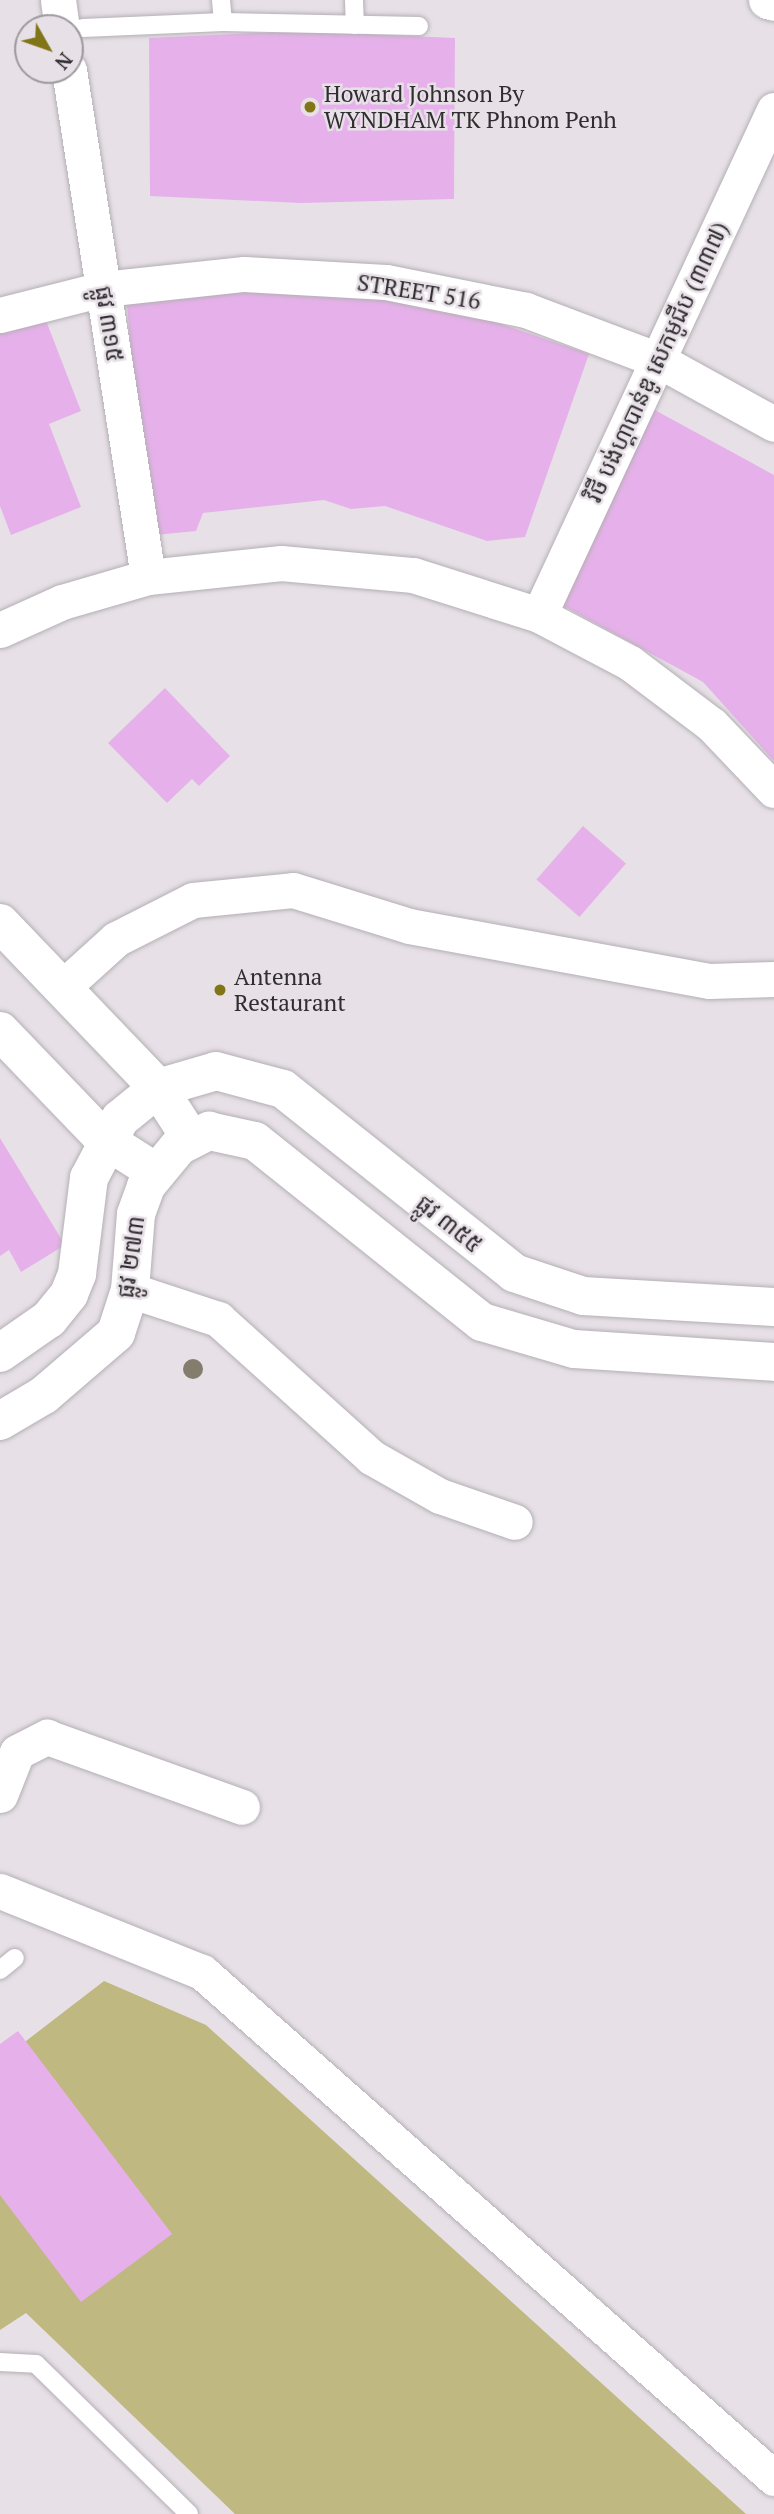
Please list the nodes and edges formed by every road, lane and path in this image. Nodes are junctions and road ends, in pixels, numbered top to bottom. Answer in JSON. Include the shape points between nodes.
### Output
{"nodes":[{"id":1,"x":221,"y":0,"type":"edge"},
{"id":2,"x":354,"y":0,"type":"edge"},
{"id":3,"x":768,"y":0,"type":"edge"},
{"id":4,"x":774,"y":2,"type":"edge"},
{"id":5,"x":223,"y":22,"type":"junction"},
{"id":6,"x":355,"y":25,"type":"junction"},
{"id":7,"x":419,"y":26,"type":"dead end"},
{"id":8,"x":84,"y":28,"type":"edge"},
{"id":9,"x":71,"y":84,"type":"edge"},
{"id":10,"x":774,"y":110,"type":"edge"},
{"id":11,"x":103,"y":289,"type":"junction"},
{"id":12,"x":0,"y":315,"type":"edge"},
{"id":13,"x":658,"y":360,"type":"junction"},
{"id":14,"x":774,"y":424,"type":"edge"},
{"id":15,"x":148,"y":578,"type":"junction"},
{"id":16,"x":539,"y":615,"type":"junction"},
{"id":17,"x":0,"y":630,"type":"edge"},
{"id":18,"x":774,"y":790,"type":"edge"},
{"id":19,"x":0,"y":923,"type":"edge"},
{"id":20,"x":774,"y":979,"type":"edge"},
{"id":21,"x":62,"y":988,"type":"junction"},
{"id":22,"x":4,"y":1041,"type":"edge"},
{"id":23,"x":158,"y":1088,"type":"junction"},
{"id":24,"x":104,"y":1139,"type":"junction"},
{"id":25,"x":191,"y":1139,"type":"junction"},
{"id":26,"x":154,"y":1171,"type":"junction"},
{"id":27,"x":130,"y":1290,"type":"junction"},
{"id":28,"x":774,"y":1307,"type":"edge"},
{"id":29,"x":0,"y":1353,"type":"edge"},
{"id":30,"x":774,"y":1362,"type":"edge"},
{"id":31,"x":0,"y":1421,"type":"edge"},
{"id":32,"x":514,"y":1522,"type":"dead end"},
{"id":33,"x":0,"y":1795,"type":"edge"},
{"id":34,"x":243,"y":1807,"type":"dead end"},
{"id":35,"x":0,"y":1891,"type":"edge"},
{"id":36,"x":15,"y":1958,"type":"dead end"},
{"id":37,"x":0,"y":1970,"type":"edge"},
{"id":38,"x":0,"y":2362,"type":"edge"},
{"id":39,"x":774,"y":2478,"type":"edge"},
{"id":40,"x":189,"y":2514,"type":"edge"}],
"edges":[{"from":1,"to":5,"type":"lane"},
{"from":2,"to":6,"type":"lane"},
{"from":3,"to":4,"type":"main road"},
{"from":5,"to":6,"type":"lane"},
{"from":5,"to":8,"type":"lane"},
{"from":6,"to":7,"type":"lane"},
{"from":9,"to":11,"type":"street","name":"ផ្លូវ ៣១៥"},
{"from":10,"to":13,"type":"street","name":"វិថី បង់ហ្គាបាន់ឌូ សេកមូជីប (៣៣៧)"},
{"from":11,"to":12,"type":"street","name":"STREET 516"},
{"from":11,"to":13,"type":"street","name":"STREET 516","via":[[244,274],[386,282],[526,310]]},
{"from":11,"to":15,"type":"street","name":"ផ្លូវ ៣១៥"},
{"from":13,"to":14,"type":"street","name":"STREET 516"},
{"from":13,"to":16,"type":"street","name":"វិថី បង់ហ្គាបាន់ឌូ សេកមូជីប (៣៣៧)"},
{"from":15,"to":16,"type":"street","via":[[281,563],[413,575]]},
{"from":15,"to":17,"type":"street","via":[[62,602]]},
{"from":16,"to":18,"type":"street","via":[[630,663],[712,725]]},
{"from":19,"to":21,"type":"main road"},
{"from":20,"to":21,"type":"street","via":[[709,981],[409,926],[293,890],[193,900],[116,939]]},
{"from":21,"to":23,"type":"main road"},
{"from":22,"to":24,"type":"main road"},
{"from":23,"to":24,"type":"main road"},
{"from":23,"to":25,"type":"main road"},
{"from":23,"to":28,"type":"main road","name":"ផ្លូវ ៣៥៥","via":[[216,1071],[283,1089],[465,1240],[514,1273],[554,1289],[583,1296]]},
{"from":24,"to":26,"type":"main road"},
{"from":24,"to":29,"type":"main road","via":[[79,1218],[77,1274],[69,1294],[49,1319]]},
{"from":25,"to":26,"type":"main road","name":"ផ្លូវ ២៧៣"},
{"from":25,"to":30,"type":"main road","via":[[224,1131],[255,1141],[427,1284],[493,1326],[574,1349]]},
{"from":26,"to":27,"type":"main road","name":"ផ្លូវ ២៧៣","via":[[136,1214]]},
{"from":27,"to":31,"type":"main road","name":"ផ្លូវ ២៧៣","via":[[116,1333],[90,1360]]},
{"from":27,"to":32,"type":"street","via":[[218,1319],[371,1457],[440,1496]]},
{"from":33,"to":34,"type":"street","via":[[18,1752],[47,1737]]},
{"from":35,"to":39,"type":"street","via":[[202,1972]]},
{"from":36,"to":37,"type":"lane"},
{"from":38,"to":40,"type":"lane","via":[[36,2364]]}]}
